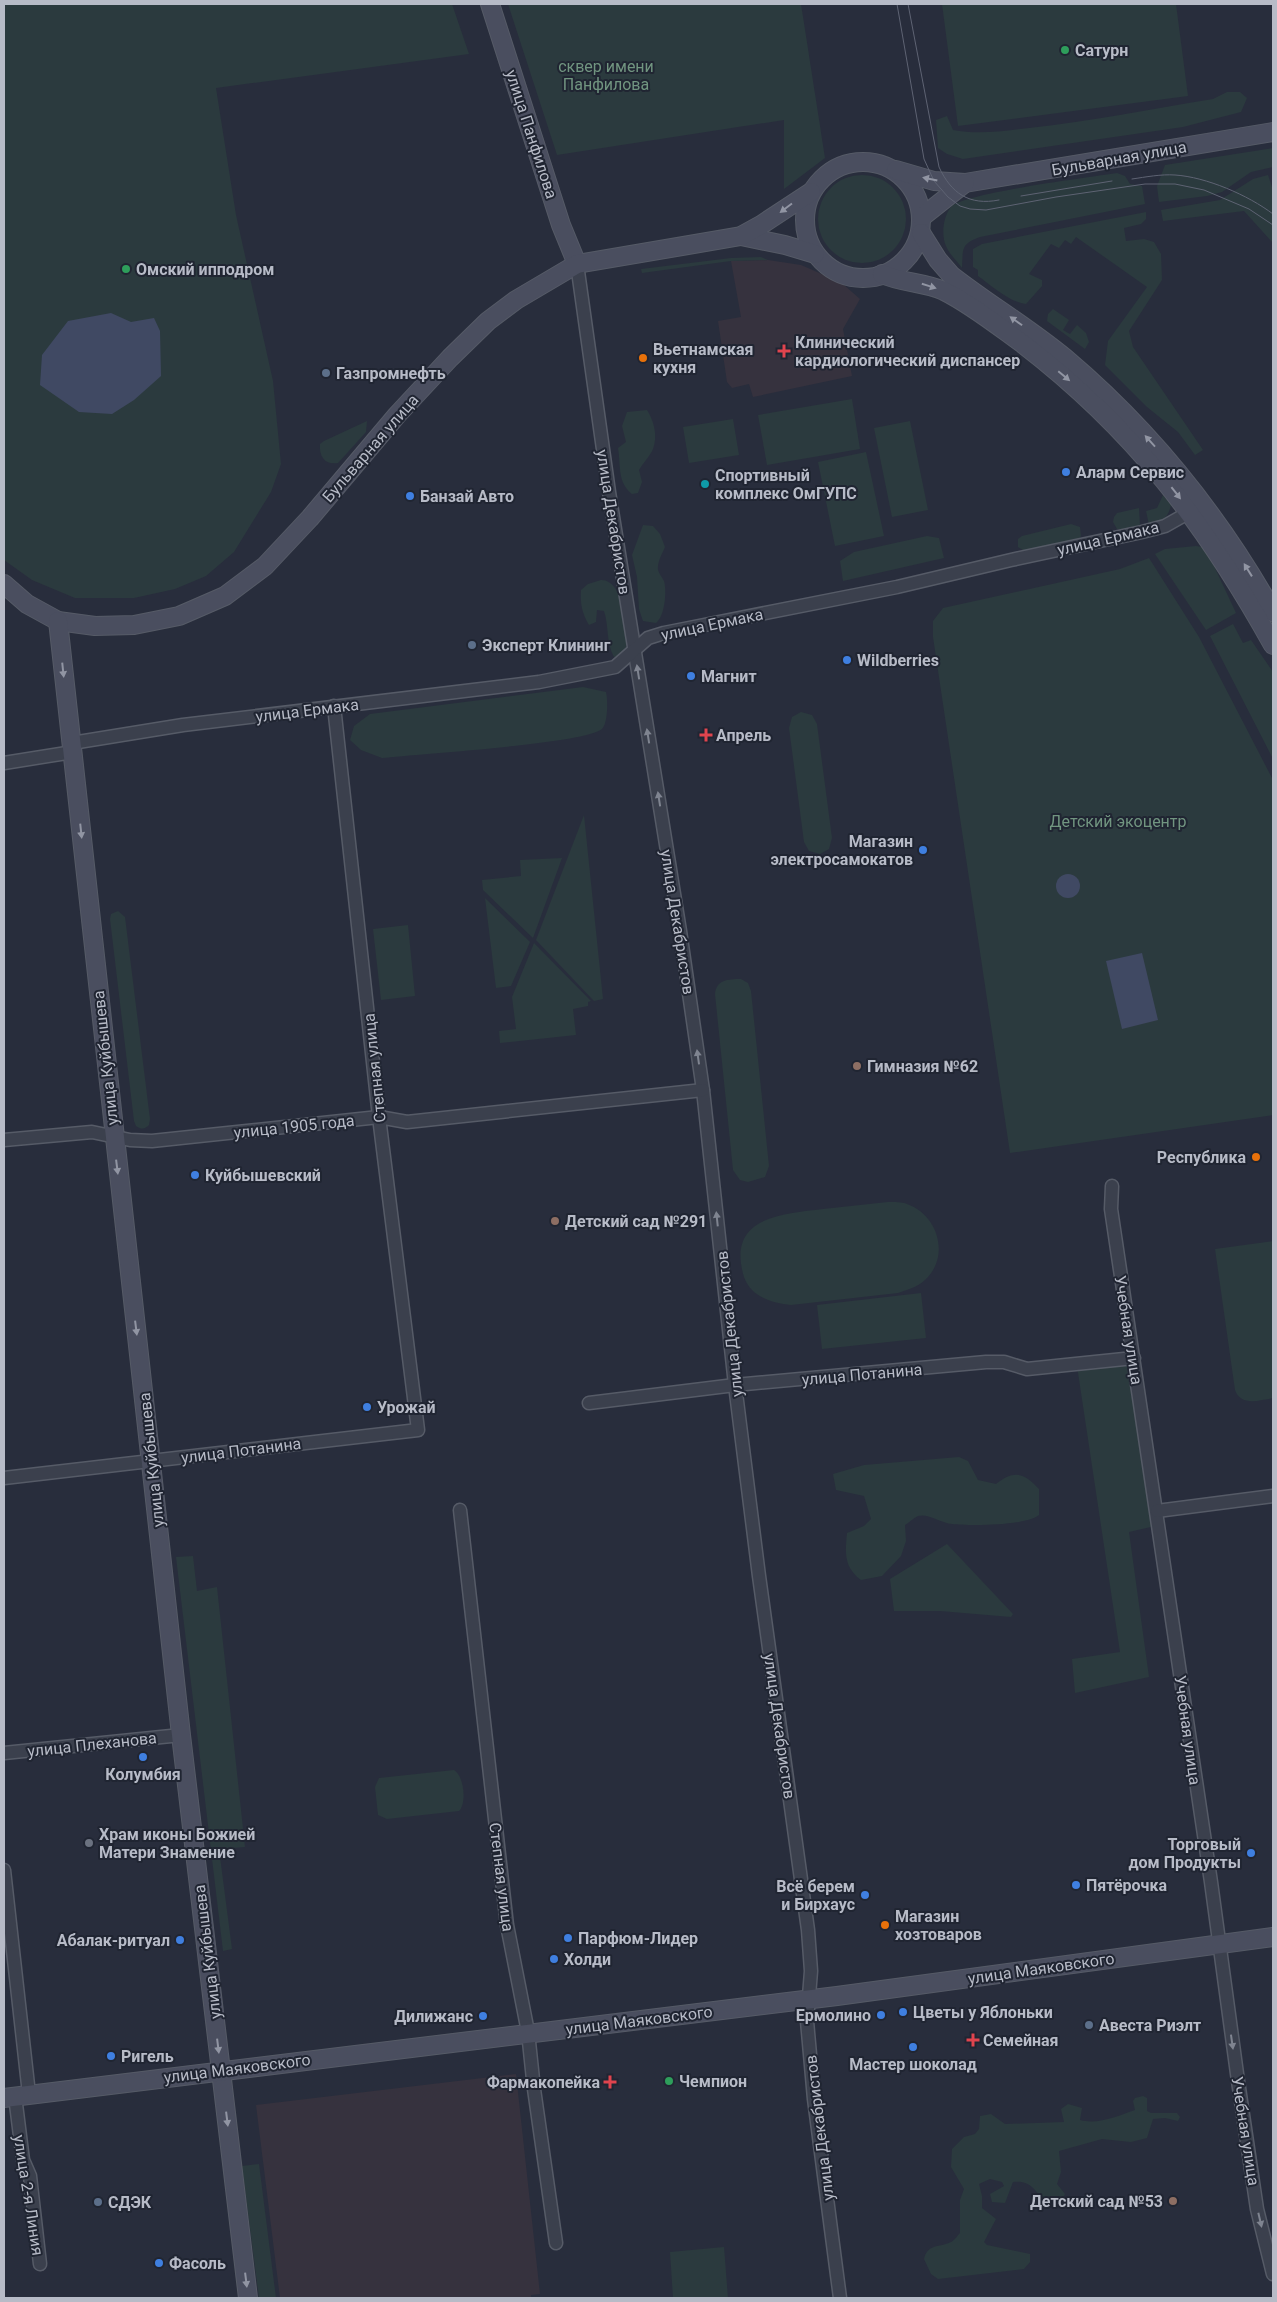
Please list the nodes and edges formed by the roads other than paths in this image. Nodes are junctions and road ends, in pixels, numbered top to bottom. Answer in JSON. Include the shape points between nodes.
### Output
{"nodes":[{"id":1,"x":490,"y":4,"type":"edge"},
{"id":2,"x":1273,"y":132,"type":"edge"},
{"id":3,"x":896,"y":170,"type":"junction"},
{"id":4,"x":966,"y":183,"type":"junction"},
{"id":5,"x":811,"y":192,"type":"junction"},
{"id":6,"x":922,"y":225,"type":"junction"},
{"id":7,"x":741,"y":236,"type":"junction"},
{"id":8,"x":815,"y":254,"type":"junction"},
{"id":9,"x":577,"y":264,"type":"junction"},
{"id":10,"x":882,"y":274,"type":"junction"},
{"id":11,"x":1197,"y":508,"type":"junction"},
{"id":12,"x":4,"y":584,"type":"edge"},
{"id":13,"x":1273,"y":612,"type":"edge"},
{"id":14,"x":58,"y":621,"type":"junction"},
{"id":15,"x":1273,"y":645,"type":"edge"},
{"id":16,"x":634,"y":650,"type":"junction"},
{"id":17,"x":334,"y":706,"type":"junction"},
{"id":18,"x":72,"y":747,"type":"junction"},
{"id":19,"x":4,"y":763,"type":"edge"},
{"id":20,"x":703,"y":1090,"type":"junction"},
{"id":21,"x":379,"y":1117,"type":"junction"},
{"id":22,"x":113,"y":1136,"type":"junction"},
{"id":23,"x":4,"y":1140,"type":"edge"},
{"id":24,"x":1112,"y":1186,"type":"dead end"},
{"id":25,"x":1134,"y":1358,"type":"junction"},
{"id":26,"x":735,"y":1386,"type":"junction"},
{"id":27,"x":589,"y":1403,"type":"dead end"},
{"id":28,"x":418,"y":1430,"type":"joint"},
{"id":29,"x":151,"y":1461,"type":"junction"},
{"id":30,"x":4,"y":1478,"type":"edge"},
{"id":31,"x":1273,"y":1496,"type":"edge"},
{"id":32,"x":460,"y":1510,"type":"dead end"},
{"id":33,"x":1157,"y":1512,"type":"junction"},
{"id":34,"x":181,"y":1735,"type":"junction"},
{"id":35,"x":4,"y":1753,"type":"edge"},
{"id":36,"x":4,"y":1870,"type":"edge"},
{"id":37,"x":1273,"y":1937,"type":"edge"},
{"id":38,"x":1219,"y":1944,"type":"junction"},
{"id":39,"x":809,"y":1999,"type":"junction"},
{"id":40,"x":528,"y":2032,"type":"junction"},
{"id":41,"x":221,"y":2070,"type":"junction"},
{"id":42,"x":16,"y":2096,"type":"edge"},
{"id":43,"x":556,"y":2243,"type":"dead end"},
{"id":44,"x":40,"y":2264,"type":"dead end"},
{"id":45,"x":1273,"y":2273,"type":"edge"},
{"id":46,"x":248,"y":2298,"type":"edge"},
{"id":47,"x":840,"y":2298,"type":"edge"}],
"edges":[{"from":1,"to":9,"type":"main road","name":"улица Панфилова","via":[[561,225]]},
{"from":2,"to":4,"type":"main road","name":"Бульварная улица"},
{"from":4,"to":3,"type":"main road","name":"Бульварная улица","one_way":true,"via":[[934,181]]},
{"from":3,"to":5,"type":"main road","via":[[878,162],[858,161],[839,166],[823,176]]},
{"from":3,"to":6,"type":"main road","via":[[918,197]]},
{"from":4,"to":6,"type":"main road","name":"Бульварная улица"},
{"from":5,"to":7,"type":"main road","name":"Бульварная улица","one_way":true},
{"from":5,"to":8,"type":"main road","via":[[804,212],[806,234]]},
{"from":6,"to":10,"type":"main road","via":[[915,249],[904,263]]},
{"from":11,"to":6,"type":"main road","one_way":true,"via":[[1135,424],[1086,376],[951,274],[938,260]]},
{"from":7,"to":8,"type":"main road","name":"Бульварная улица"},
{"from":7,"to":9,"type":"main road","name":"Бульварная улица"},
{"from":8,"to":10,"type":"main road","via":[[826,266],[841,274],[864,278]]},
{"from":9,"to":14,"type":"main road","name":"Бульварная улица","via":[[516,300],[475,333],[397,415],[265,566],[225,596],[179,616],[134,625],[95,626]]},
{"from":9,"to":16,"type":"street","name":"улица Декабристов"},
{"from":10,"to":11,"type":"main road","one_way":true,"via":[[943,291],[968,305],[1054,368]]},
{"from":13,"to":11,"type":"main road","one_way":true,"via":[[1234,547]]},
{"from":11,"to":15,"type":"main road"},
{"from":11,"to":16,"type":"street","name":"улица Ермака","via":[[1165,526],[1142,532],[896,587],[664,633],[648,638]]},
{"from":12,"to":14,"type":"main road","name":"Бульварная улица","via":[[27,604]]},
{"from":14,"to":18,"type":"main road","name":"улица Куйбышева","one_way":true},
{"from":16,"to":17,"type":"street","name":"улица Ермака","via":[[615,667],[539,682]]},
{"from":20,"to":16,"type":"street","name":"улица Декабристов","one_way":true},
{"from":17,"to":18,"type":"street","name":"улица Ермака","via":[[183,725]]},
{"from":17,"to":21,"type":"street","name":"Степная улица"},
{"from":18,"to":19,"type":"street","name":"улица Ермака"},
{"from":18,"to":22,"type":"main road","name":"улица Куйбышева","one_way":true},
{"from":20,"to":21,"type":"street","name":"улица 1905 года","via":[[407,1122]]},
{"from":26,"to":20,"type":"street","name":"улица Декабристов","one_way":true},
{"from":21,"to":22,"type":"street","name":"улица 1905 года","via":[[152,1141]]},
{"from":21,"to":28,"type":"street","name":"Степная улица"},
{"from":22,"to":23,"type":"street","name":"улица 1905 года","via":[[92,1132]]},
{"from":22,"to":29,"type":"main road","name":"улица Куйбышева","one_way":true},
{"from":24,"to":25,"type":"street","name":"Учебная улица","via":[[1111,1209]]},
{"from":25,"to":26,"type":"street","name":"улица Потанина","via":[[1027,1369],[1004,1362],[986,1362]]},
{"from":25,"to":33,"type":"street","name":"Учебная улица"},
{"from":26,"to":27,"type":"street","name":"улица Потанина"},
{"from":26,"to":39,"type":"street","name":"улица Декабристов","via":[[806,1916],[811,1971]]},
{"from":28,"to":29,"type":"street","name":"улица Потанина"},
{"from":29,"to":30,"type":"street","name":"улица Потанина"},
{"from":29,"to":34,"type":"main road","name":"улица Куйбышева"},
{"from":31,"to":33,"type":"street"},
{"from":32,"to":40,"type":"street","name":"Степная улица","via":[[507,1925]]},
{"from":33,"to":38,"type":"street","name":"Учебная улица"},
{"from":34,"to":35,"type":"street","name":"улица Плеханова"},
{"from":34,"to":41,"type":"main road","name":"улица Куйбышева","one_way":true},
{"from":36,"to":42,"type":"street","name":"улица 2-я Линия"},
{"from":37,"to":38,"type":"main road","name":"улица Маяковского"},
{"from":38,"to":39,"type":"main road","name":"улица Маяковского"},
{"from":38,"to":45,"type":"street","name":"Учебная улица","one_way":true,"via":[[1257,2209]]},
{"from":39,"to":40,"type":"main road","name":"улица Маяковского"},
{"from":39,"to":47,"type":"street","name":"улица Декабристов","via":[[807,2021],[814,2100]]},
{"from":40,"to":41,"type":"main road","name":"улица Маяковского"},
{"from":40,"to":43,"type":"street","name":"Степная улица"},
{"from":41,"to":42,"type":"main road","name":"улица Маяковского"},
{"from":41,"to":46,"type":"main road","name":"улица Куйбышева","one_way":true},
{"from":42,"to":44,"type":"street","name":"улица 2-я Линия","via":[[22,2160],[30,2176]]}]}
